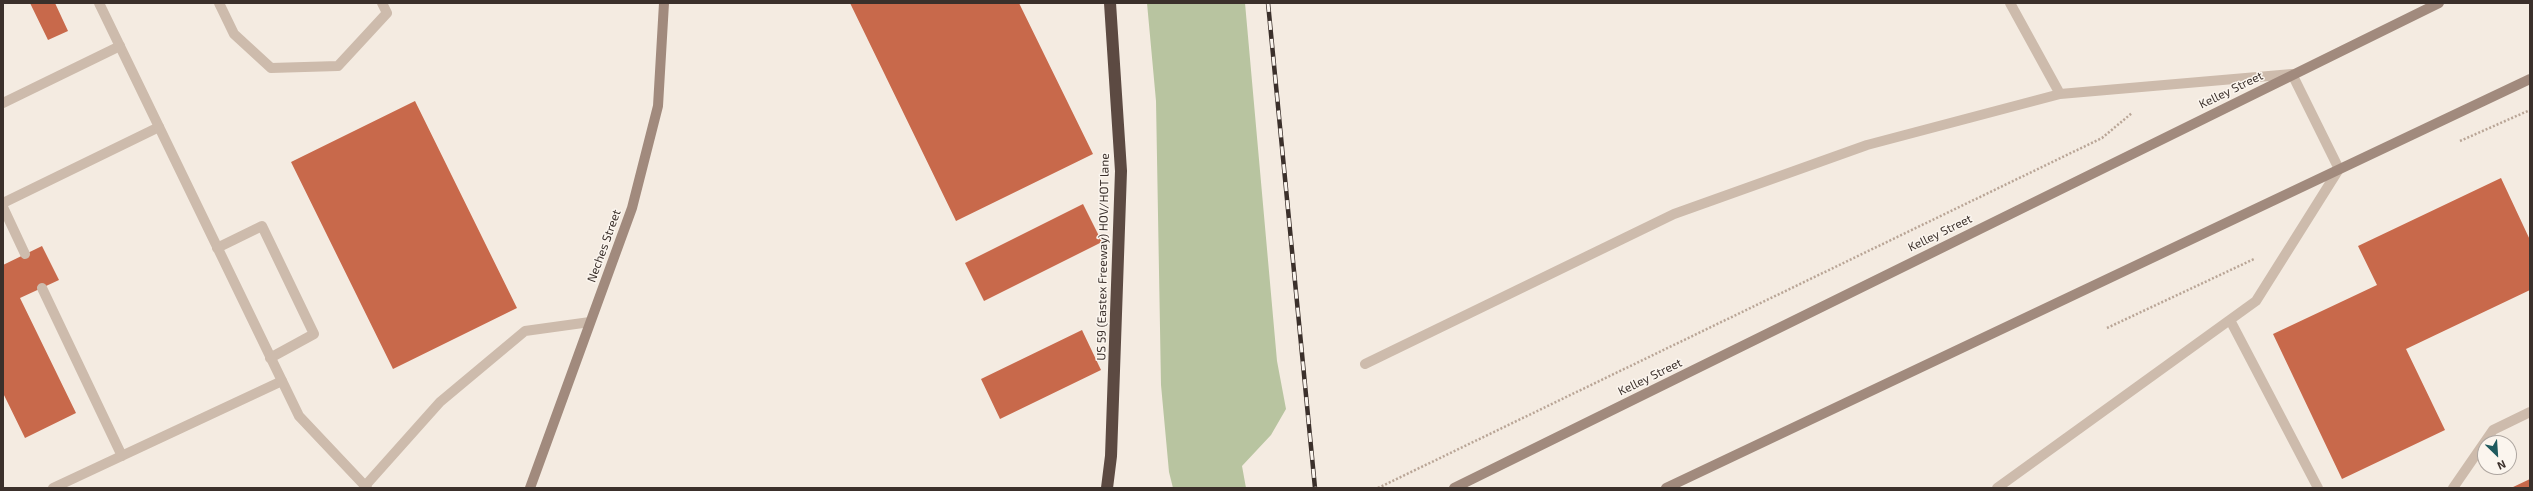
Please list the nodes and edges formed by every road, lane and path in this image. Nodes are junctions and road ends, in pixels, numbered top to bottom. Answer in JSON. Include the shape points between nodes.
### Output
{"nodes":[{"id":1,"x":99,"y":3,"type":"edge"},
{"id":2,"x":219,"y":3,"type":"edge"},
{"id":3,"x":382,"y":3,"type":"edge"},
{"id":4,"x":664,"y":3,"type":"edge"},
{"id":5,"x":1110,"y":3,"type":"edge"},
{"id":6,"x":2010,"y":3,"type":"edge"},
{"id":7,"x":2439,"y":3,"type":"edge"},
{"id":8,"x":120,"y":46,"type":"junction"},
{"id":9,"x":2292,"y":74,"type":"junction"},
{"id":10,"x":2530,"y":79,"type":"edge"},
{"id":11,"x":2166,"y":85,"type":"junction"},
{"id":12,"x":2060,"y":94,"type":"junction"},
{"id":13,"x":3,"y":103,"type":"edge"},
{"id":14,"x":159,"y":127,"type":"junction"},
{"id":15,"x":2339,"y":169,"type":"junction"},
{"id":16,"x":3,"y":203,"type":"edge"},
{"id":17,"x":3,"y":207,"type":"edge"},
{"id":18,"x":2295,"y":240,"type":"junction"},
{"id":19,"x":217,"y":248,"type":"junction"},
{"id":20,"x":25,"y":254,"type":"dead end"},
{"id":21,"x":42,"y":288,"type":"dead end"},
{"id":22,"x":2230,"y":320,"type":"junction"},
{"id":23,"x":590,"y":322,"type":"junction"},
{"id":24,"x":2107,"y":328,"type":"dead end"},
{"id":25,"x":270,"y":358,"type":"junction"},
{"id":26,"x":1365,"y":364,"type":"dead end"},
{"id":27,"x":282,"y":381,"type":"junction"},
{"id":28,"x":2530,"y":412,"type":"edge"},
{"id":29,"x":122,"y":456,"type":"junction"},
{"id":30,"x":366,"y":487,"type":"edge"},
{"id":31,"x":53,"y":488,"type":"edge"},
{"id":32,"x":530,"y":488,"type":"edge"},
{"id":33,"x":1107,"y":488,"type":"edge"},
{"id":34,"x":1378,"y":488,"type":"edge"},
{"id":35,"x":1454,"y":488,"type":"edge"},
{"id":36,"x":1666,"y":488,"type":"edge"},
{"id":37,"x":1997,"y":488,"type":"edge"},
{"id":38,"x":2318,"y":488,"type":"edge"},
{"id":39,"x":2453,"y":488,"type":"edge"}],
"edges":[{"from":1,"to":8,"type":"street"},
{"from":2,"to":3,"type":"street","via":[[234,34],[271,68],[338,66],[387,13]]},
{"from":4,"to":23,"type":"main road","name":"Neches Street","via":[[658,106],[632,208]]},
{"from":5,"to":33,"type":"highway","name":"US 59 (Eastex Freeway) HOV/HOT lane","via":[[1121,171],[1111,456]]},
{"from":6,"to":12,"type":"street"},
{"from":7,"to":9,"type":"main road","name":"Kelley Street"},
{"from":8,"to":13,"type":"street"},
{"from":8,"to":14,"type":"street"},
{"from":9,"to":11,"type":"street"},
{"from":9,"to":15,"type":"street"},
{"from":9,"to":35,"type":"main road","name":"Kelley Street"},
{"from":10,"to":15,"type":"main road"},
{"from":11,"to":12,"type":"street"},
{"from":11,"to":34,"type":"path","via":[[2102,138]]},
{"from":12,"to":26,"type":"street","via":[[1867,145],[1674,214]]},
{"from":14,"to":16,"type":"street"},
{"from":14,"to":19,"type":"street"},
{"from":15,"to":18,"type":"street"},
{"from":15,"to":36,"type":"main road"},
{"from":17,"to":20,"type":"street"},
{"from":18,"to":22,"type":"street","via":[[2256,301]]},
{"from":18,"to":24,"type":"path"},
{"from":19,"to":25,"type":"street"},
{"from":19,"to":25,"type":"street","via":[[262,226],[307,319],[314,334]]},
{"from":21,"to":29,"type":"street"},
{"from":22,"to":37,"type":"street"},
{"from":22,"to":38,"type":"street"},
{"from":23,"to":30,"type":"street","via":[[525,331],[440,402]]},
{"from":23,"to":32,"type":"main road","name":"Neches Street"},
{"from":25,"to":27,"type":"street"},
{"from":27,"to":29,"type":"street"},
{"from":27,"to":30,"type":"street","via":[[299,416]]},
{"from":28,"to":39,"type":"street","via":[[2493,430]]},
{"from":29,"to":31,"type":"street"}]}
